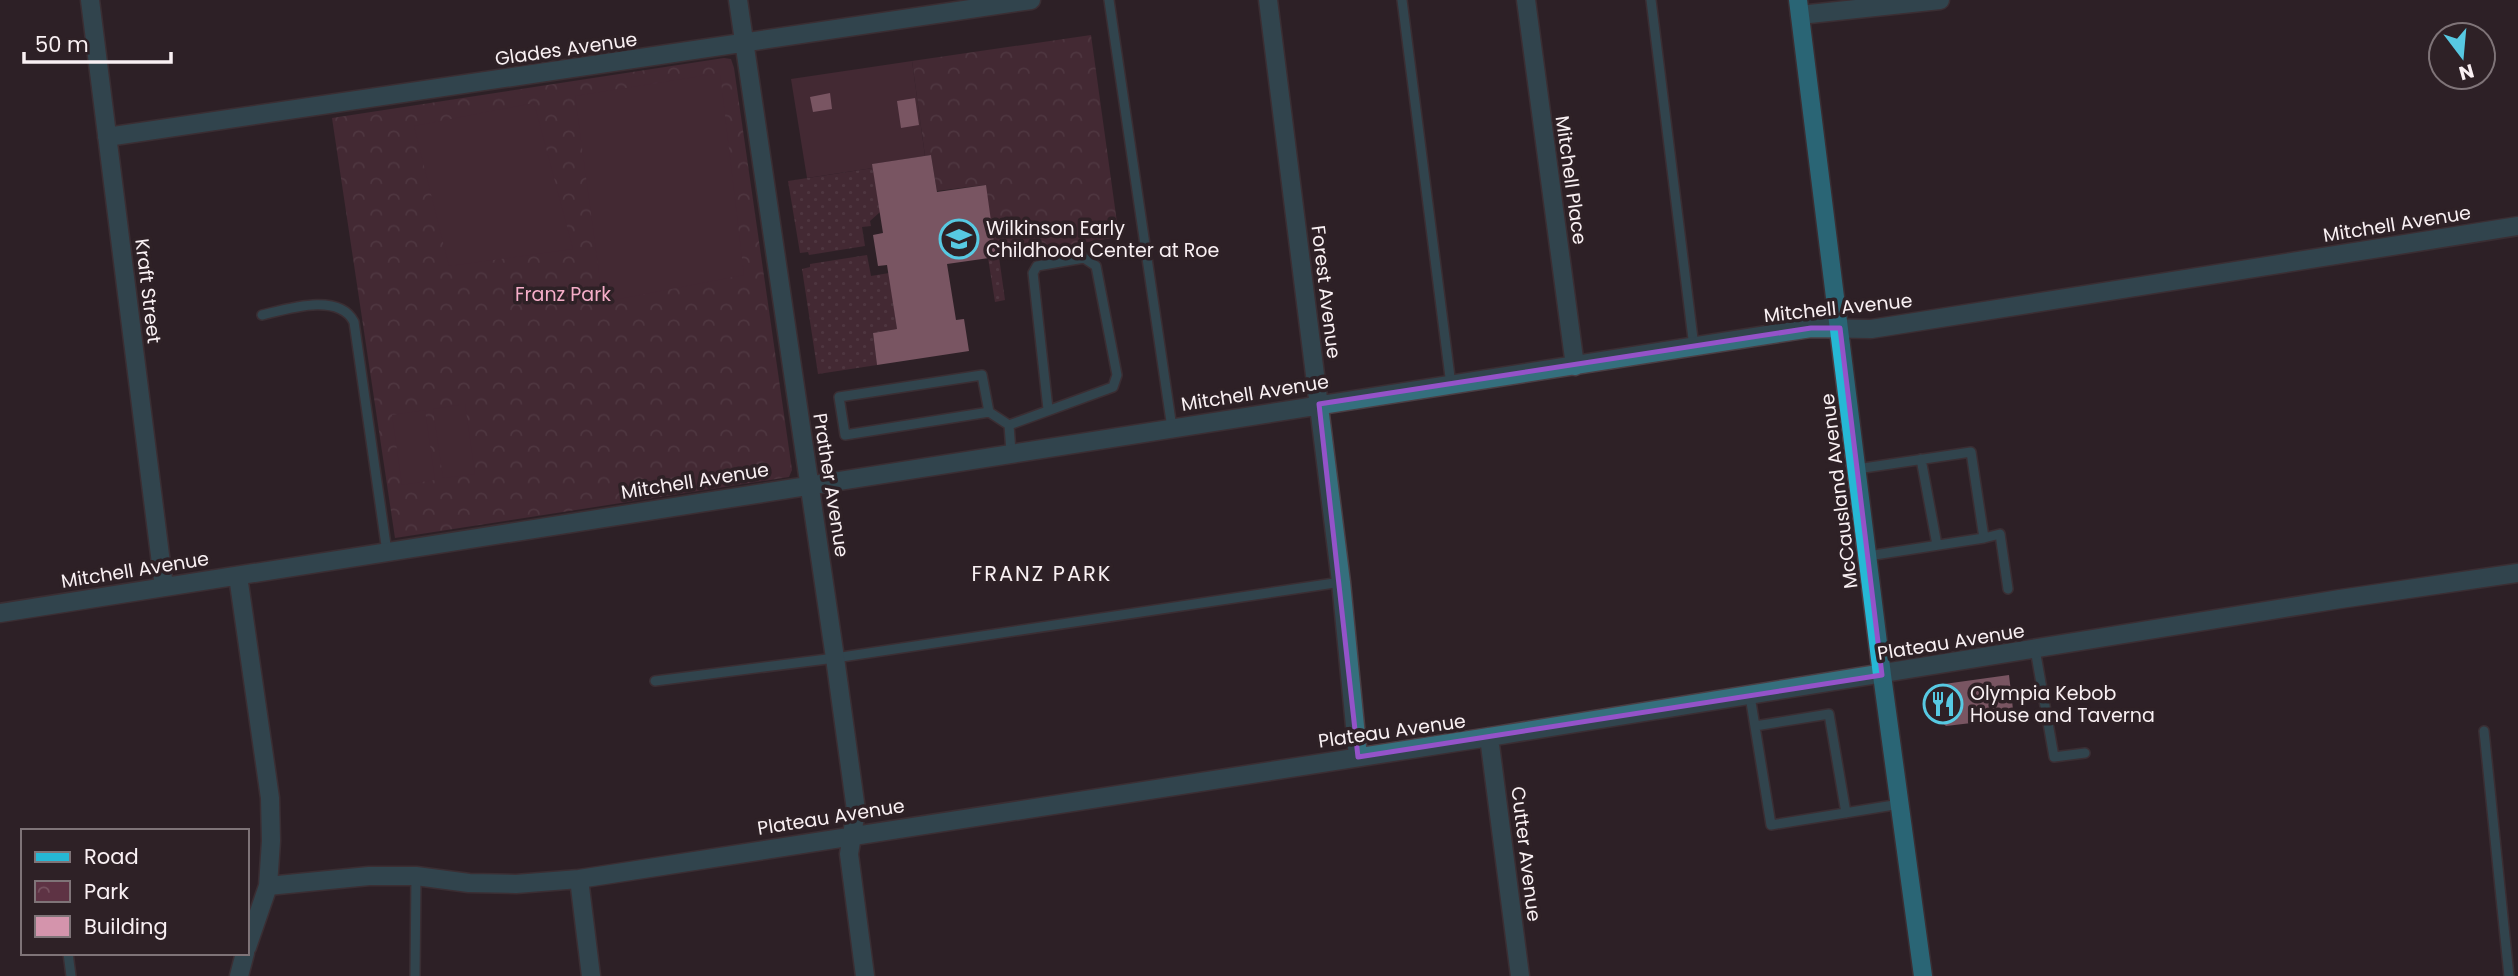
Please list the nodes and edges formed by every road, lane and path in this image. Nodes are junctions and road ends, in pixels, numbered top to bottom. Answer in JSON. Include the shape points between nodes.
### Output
{"nodes":[{"id":1,"x":90,"y":0,"type":"edge"},
{"id":2,"x":738,"y":0,"type":"edge"},
{"id":3,"x":1031,"y":0,"type":"edge"},
{"id":4,"x":1109,"y":0,"type":"edge"},
{"id":5,"x":1268,"y":0,"type":"edge"},
{"id":6,"x":1402,"y":0,"type":"edge"},
{"id":7,"x":1526,"y":0,"type":"edge"},
{"id":8,"x":1651,"y":0,"type":"edge"},
{"id":9,"x":1940,"y":0,"type":"edge"},
{"id":10,"x":1799,"y":7,"type":"edge"},
{"id":11,"x":743,"y":44,"type":"junction"},
{"id":12,"x":107,"y":137,"type":"junction"},
{"id":13,"x":2518,"y":226,"type":"edge"},
{"id":14,"x":262,"y":315,"type":"dead end"},
{"id":15,"x":1840,"y":328,"type":"junction"},
{"id":16,"x":1694,"y":347,"type":"junction"},
{"id":17,"x":1574,"y":366,"type":"junction"},
{"id":18,"x":1451,"y":385,"type":"junction"},
{"id":19,"x":1320,"y":404,"type":"junction"},
{"id":20,"x":1048,"y":409,"type":"junction"},
{"id":21,"x":989,"y":412,"type":"junction"},
{"id":22,"x":1009,"y":425,"type":"junction"},
{"id":23,"x":1172,"y":428,"type":"junction"},
{"id":24,"x":1011,"y":452,"type":"junction"},
{"id":25,"x":1921,"y":459,"type":"junction"},
{"id":26,"x":1857,"y":468,"type":"junction"},
{"id":27,"x":810,"y":484,"type":"junction"},
{"id":28,"x":1984,"y":538,"type":"junction"},
{"id":29,"x":1937,"y":545,"type":"junction"},
{"id":30,"x":387,"y":552,"type":"junction"},
{"id":31,"x":1868,"y":556,"type":"junction"},
{"id":32,"x":2518,"y":573,"type":"edge"},
{"id":33,"x":239,"y":576,"type":"junction"},
{"id":34,"x":1341,"y":582,"type":"junction"},
{"id":35,"x":164,"y":587,"type":"junction"},
{"id":36,"x":2008,"y":589,"type":"dead end"},
{"id":37,"x":0,"y":613,"type":"edge"},
{"id":38,"x":2035,"y":649,"type":"junction"},
{"id":39,"x":835,"y":658,"type":"junction"},
{"id":40,"x":1882,"y":674,"type":"junction"},
{"id":41,"x":655,"y":681,"type":"dead end"},
{"id":42,"x":1750,"y":696,"type":"junction"},
{"id":43,"x":1755,"y":726,"type":"junction"},
{"id":44,"x":2484,"y":731,"type":"dead end"},
{"id":45,"x":1489,"y":737,"type":"junction"},
{"id":46,"x":2085,"y":753,"type":"dead end"},
{"id":47,"x":1358,"y":757,"type":"junction"},
{"id":48,"x":1900,"y":804,"type":"junction"},
{"id":49,"x":1846,"y":813,"type":"junction"},
{"id":50,"x":852,"y":835,"type":"junction"},
{"id":51,"x":416,"y":876,"type":"junction"},
{"id":52,"x":579,"y":879,"type":"junction"},
{"id":53,"x":268,"y":886,"type":"junction"},
{"id":54,"x":248,"y":944,"type":"edge"},
{"id":55,"x":68,"y":955,"type":"edge"},
{"id":56,"x":244,"y":955,"type":"edge"},
{"id":57,"x":71,"y":976,"type":"edge"},
{"id":58,"x":239,"y":976,"type":"edge"},
{"id":59,"x":415,"y":976,"type":"edge"},
{"id":60,"x":592,"y":976,"type":"edge"},
{"id":61,"x":864,"y":976,"type":"edge"},
{"id":62,"x":1520,"y":976,"type":"edge"},
{"id":63,"x":1923,"y":976,"type":"edge"},
{"id":64,"x":2508,"y":976,"type":"edge"}],
"edges":[{"from":1,"to":12,"type":"street","name":"Kraft Street"},
{"from":2,"to":11,"type":"street","name":"Prather Avenue"},
{"from":3,"to":11,"type":"street","name":"Glades Avenue"},
{"from":4,"to":23,"type":"lane"},
{"from":5,"to":19,"type":"street","name":"Forest Avenue"},
{"from":6,"to":18,"type":"lane"},
{"from":7,"to":17,"type":"street","name":"Mitchell Place"},
{"from":8,"to":16,"type":"lane"},
{"from":9,"to":10,"type":"street"},
{"from":10,"to":15,"type":"main road","name":"McCausland Avenue"},
{"from":11,"to":12,"type":"street","name":"Glades Avenue"},
{"from":11,"to":27,"type":"street","name":"Prather Avenue"},
{"from":12,"to":35,"type":"street","name":"Kraft Street"},
{"from":13,"to":15,"type":"street","name":"Mitchell Avenue","via":[[1871,328]]},
{"from":14,"to":30,"type":"lane","via":[[309,303],[342,309],[354,322]]},
{"from":15,"to":16,"type":"street","name":"Mitchell Avenue","via":[[1811,328]]},
{"from":15,"to":26,"type":"main road","name":"McCausland Avenue"},
{"from":16,"to":17,"type":"street","name":"Mitchell Avenue"},
{"from":17,"to":18,"type":"street","name":"Mitchell Avenue"},
{"from":18,"to":19,"type":"street","name":"Mitchell Avenue"},
{"from":19,"to":23,"type":"street","name":"Mitchell Avenue"},
{"from":19,"to":34,"type":"street","name":"Forest Avenue"},
{"from":20,"to":20,"type":"lane","via":[[1113,387],[1117,374],[1096,266],[1084,258],[1037,266],[1033,273]]},
{"from":20,"to":22,"type":"lane"},
{"from":21,"to":21,"type":"lane","via":[[982,375],[839,397],[845,435]]},
{"from":21,"to":22,"type":"lane"},
{"from":22,"to":24,"type":"lane"},
{"from":23,"to":24,"type":"street","name":"Mitchell Avenue"},
{"from":24,"to":27,"type":"street","name":"Mitchell Avenue"},
{"from":25,"to":26,"type":"lane"},
{"from":25,"to":28,"type":"lane","via":[[1971,452]]},
{"from":25,"to":29,"type":"lane"},
{"from":26,"to":31,"type":"main road","name":"McCausland Avenue"},
{"from":27,"to":30,"type":"street","name":"Mitchell Avenue"},
{"from":27,"to":39,"type":"street","name":"Prather Avenue"},
{"from":28,"to":29,"type":"lane"},
{"from":28,"to":36,"type":"lane","via":[[2000,534]]},
{"from":29,"to":31,"type":"lane"},
{"from":30,"to":33,"type":"street","name":"Mitchell Avenue"},
{"from":31,"to":40,"type":"main road","name":"McCausland Avenue"},
{"from":32,"to":38,"type":"street","name":"Plateau Avenue"},
{"from":33,"to":35,"type":"street","name":"Mitchell Avenue"},
{"from":33,"to":53,"type":"street","via":[[270,798]]},
{"from":34,"to":39,"type":"lane"},
{"from":34,"to":47,"type":"street","name":"Forest Avenue"},
{"from":35,"to":37,"type":"street","name":"Mitchell Avenue"},
{"from":38,"to":40,"type":"street","name":"Plateau Avenue"},
{"from":38,"to":46,"type":"lane","via":[[2054,757]]},
{"from":39,"to":41,"type":"lane"},
{"from":39,"to":50,"type":"street","name":"Prather Avenue","via":[[856,810]]},
{"from":40,"to":42,"type":"street","name":"Plateau Avenue"},
{"from":40,"to":48,"type":"main road","name":"McCausland Avenue"},
{"from":42,"to":43,"type":"lane"},
{"from":42,"to":45,"type":"street","name":"Plateau Avenue"},
{"from":43,"to":49,"type":"lane","via":[[1829,714]]},
{"from":43,"to":49,"type":"lane","via":[[1771,825]]},
{"from":44,"to":64,"type":"lane"},
{"from":45,"to":47,"type":"street","name":"Plateau Avenue"},
{"from":45,"to":62,"type":"street","name":"Cutter Avenue"},
{"from":47,"to":50,"type":"street","name":"Plateau Avenue"},
{"from":48,"to":49,"type":"lane"},
{"from":48,"to":63,"type":"main road","name":"McCausland Avenue"},
{"from":50,"to":52,"type":"street","name":"Plateau Avenue"},
{"from":50,"to":61,"type":"street","name":"Prather Avenue","via":[[849,854]]},
{"from":51,"to":52,"type":"street","name":"Plateau Avenue","via":[[516,884]]},
{"from":51,"to":53,"type":"street","name":"Plateau Avenue"},
{"from":51,"to":59,"type":"lane"},
{"from":52,"to":60,"type":"street"},
{"from":53,"to":54,"type":"street"},
{"from":55,"to":57,"type":"lane"},
{"from":56,"to":58,"type":"street"}]}
